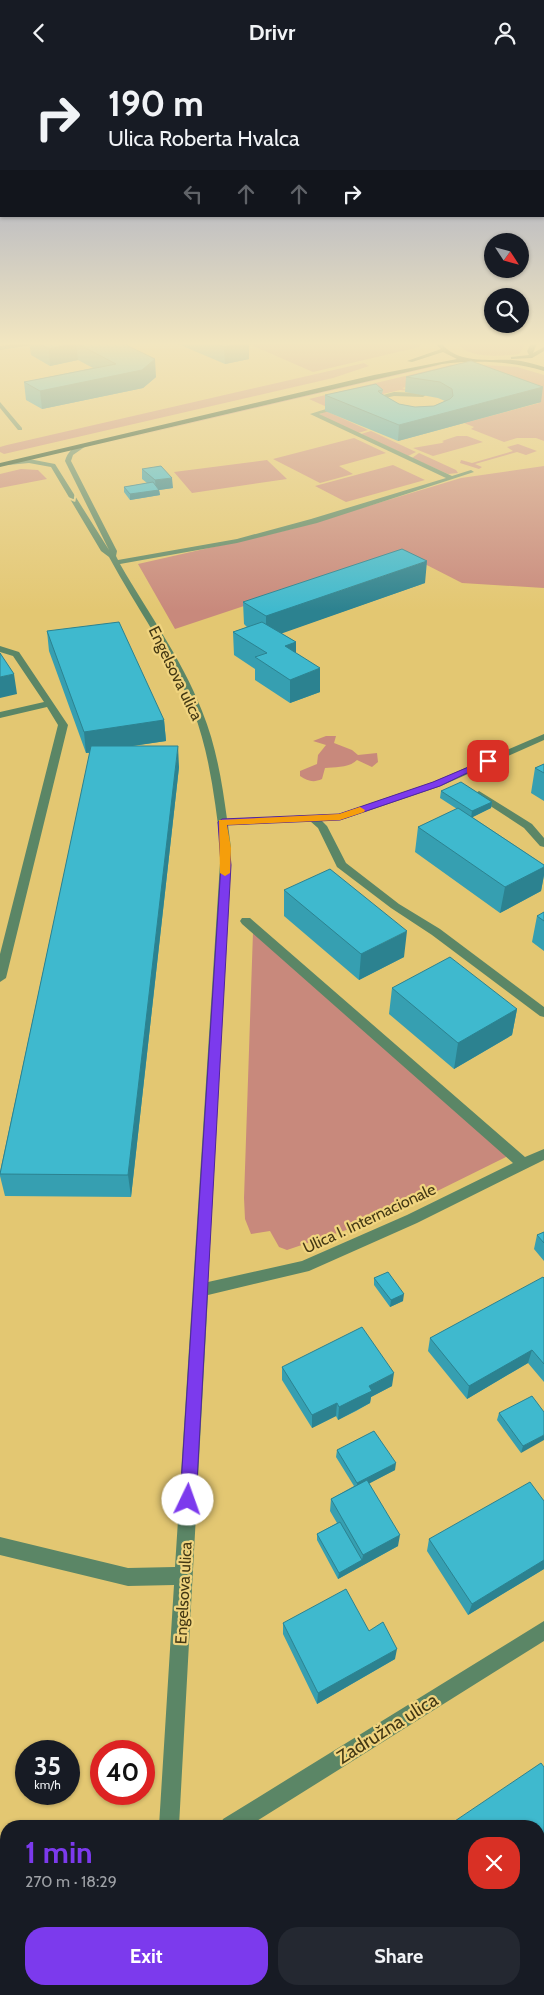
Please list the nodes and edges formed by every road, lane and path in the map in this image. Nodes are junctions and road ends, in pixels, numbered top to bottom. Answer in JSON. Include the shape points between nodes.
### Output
{"nodes":[{"id":1,"x":115,"y":431,"type":"edge"},
{"id":2,"x":143,"y":431,"type":"edge"},
{"id":3,"x":351,"y":431,"type":"edge"},
{"id":4,"x":84,"y":445,"type":"junction"},
{"id":5,"x":0,"y":458,"type":"edge"},
{"id":6,"x":8,"y":463,"type":"junction"},
{"id":7,"x":0,"y":465,"type":"edge"},
{"id":8,"x":471,"y":472,"type":"dead end"},
{"id":9,"x":452,"y":479,"type":"junction"},
{"id":10,"x":113,"y":559,"type":"junction"},
{"id":11,"x":0,"y":649,"type":"edge"},
{"id":12,"x":49,"y":704,"type":"junction"},
{"id":13,"x":0,"y":715,"type":"edge"},
{"id":14,"x":544,"y":737,"type":"edge"},
{"id":15,"x":472,"y":790,"type":"edge"},
{"id":16,"x":312,"y":818,"type":"junction"},
{"id":17,"x":222,"y":822,"type":"junction"},
{"id":18,"x":544,"y":844,"type":"edge"},
{"id":19,"x":246,"y":921,"type":"dead end"},
{"id":20,"x":0,"y":978,"type":"edge"},
{"id":21,"x":544,"y":1013,"type":"edge"},
{"id":22,"x":544,"y":1154,"type":"edge"},
{"id":23,"x":524,"y":1164,"type":"junction"},
{"id":24,"x":200,"y":1289,"type":"junction"},
{"id":25,"x":0,"y":1547,"type":"edge"},
{"id":26,"x":184,"y":1576,"type":"junction"},
{"id":27,"x":544,"y":1630,"type":"edge"},
{"id":28,"x":169,"y":1820,"type":"edge"},
{"id":29,"x":240,"y":1820,"type":"edge"}],
"edges":[{"from":1,"to":5,"type":"main road"},
{"from":2,"to":4,"type":"main road"},
{"from":3,"to":9,"type":"street"},
{"from":4,"to":6,"type":"main road"},
{"from":4,"to":10,"type":"street","name":"Engelsova ulica","via":[[70,454],[68,461],[113,551]]},
{"from":6,"to":7,"type":"main road"},
{"from":6,"to":10,"type":"street","one_way":true,"via":[[29,461],[53,465]]},
{"from":8,"to":9,"type":"street"},
{"from":9,"to":10,"type":"street","via":[[238,541]]},
{"from":10,"to":17,"type":"street","name":"Engelsova ulica","via":[[164,644],[195,706],[206,736]]},
{"from":11,"to":12,"type":"street","via":[[16,654]]},
{"from":12,"to":13,"type":"street"},
{"from":12,"to":20,"type":"street","via":[[63,725]]},
{"from":14,"to":16,"type":"street","via":[[437,784],[340,817]]},
{"from":15,"to":18,"type":"street","via":[[528,826]]},
{"from":16,"to":17,"type":"street"},
{"from":16,"to":21,"type":"street","via":[[322,826],[341,865]]},
{"from":17,"to":24,"type":"street","name":"Engelsova ulica","via":[[226,865]]},
{"from":19,"to":23,"type":"street"},
{"from":22,"to":23,"type":"street","name":"Ulica I. Internacionale"},
{"from":23,"to":24,"type":"street","name":"Ulica I. Internacionale","via":[[304,1267]]},
{"from":24,"to":26,"type":"street","name":"Engelsova ulica"},
{"from":25,"to":26,"type":"street","via":[[128,1577]]},
{"from":26,"to":28,"type":"street","name":"Engelsova ulica"},
{"from":27,"to":29,"type":"street","name":"Zadružna ulica"}]}
